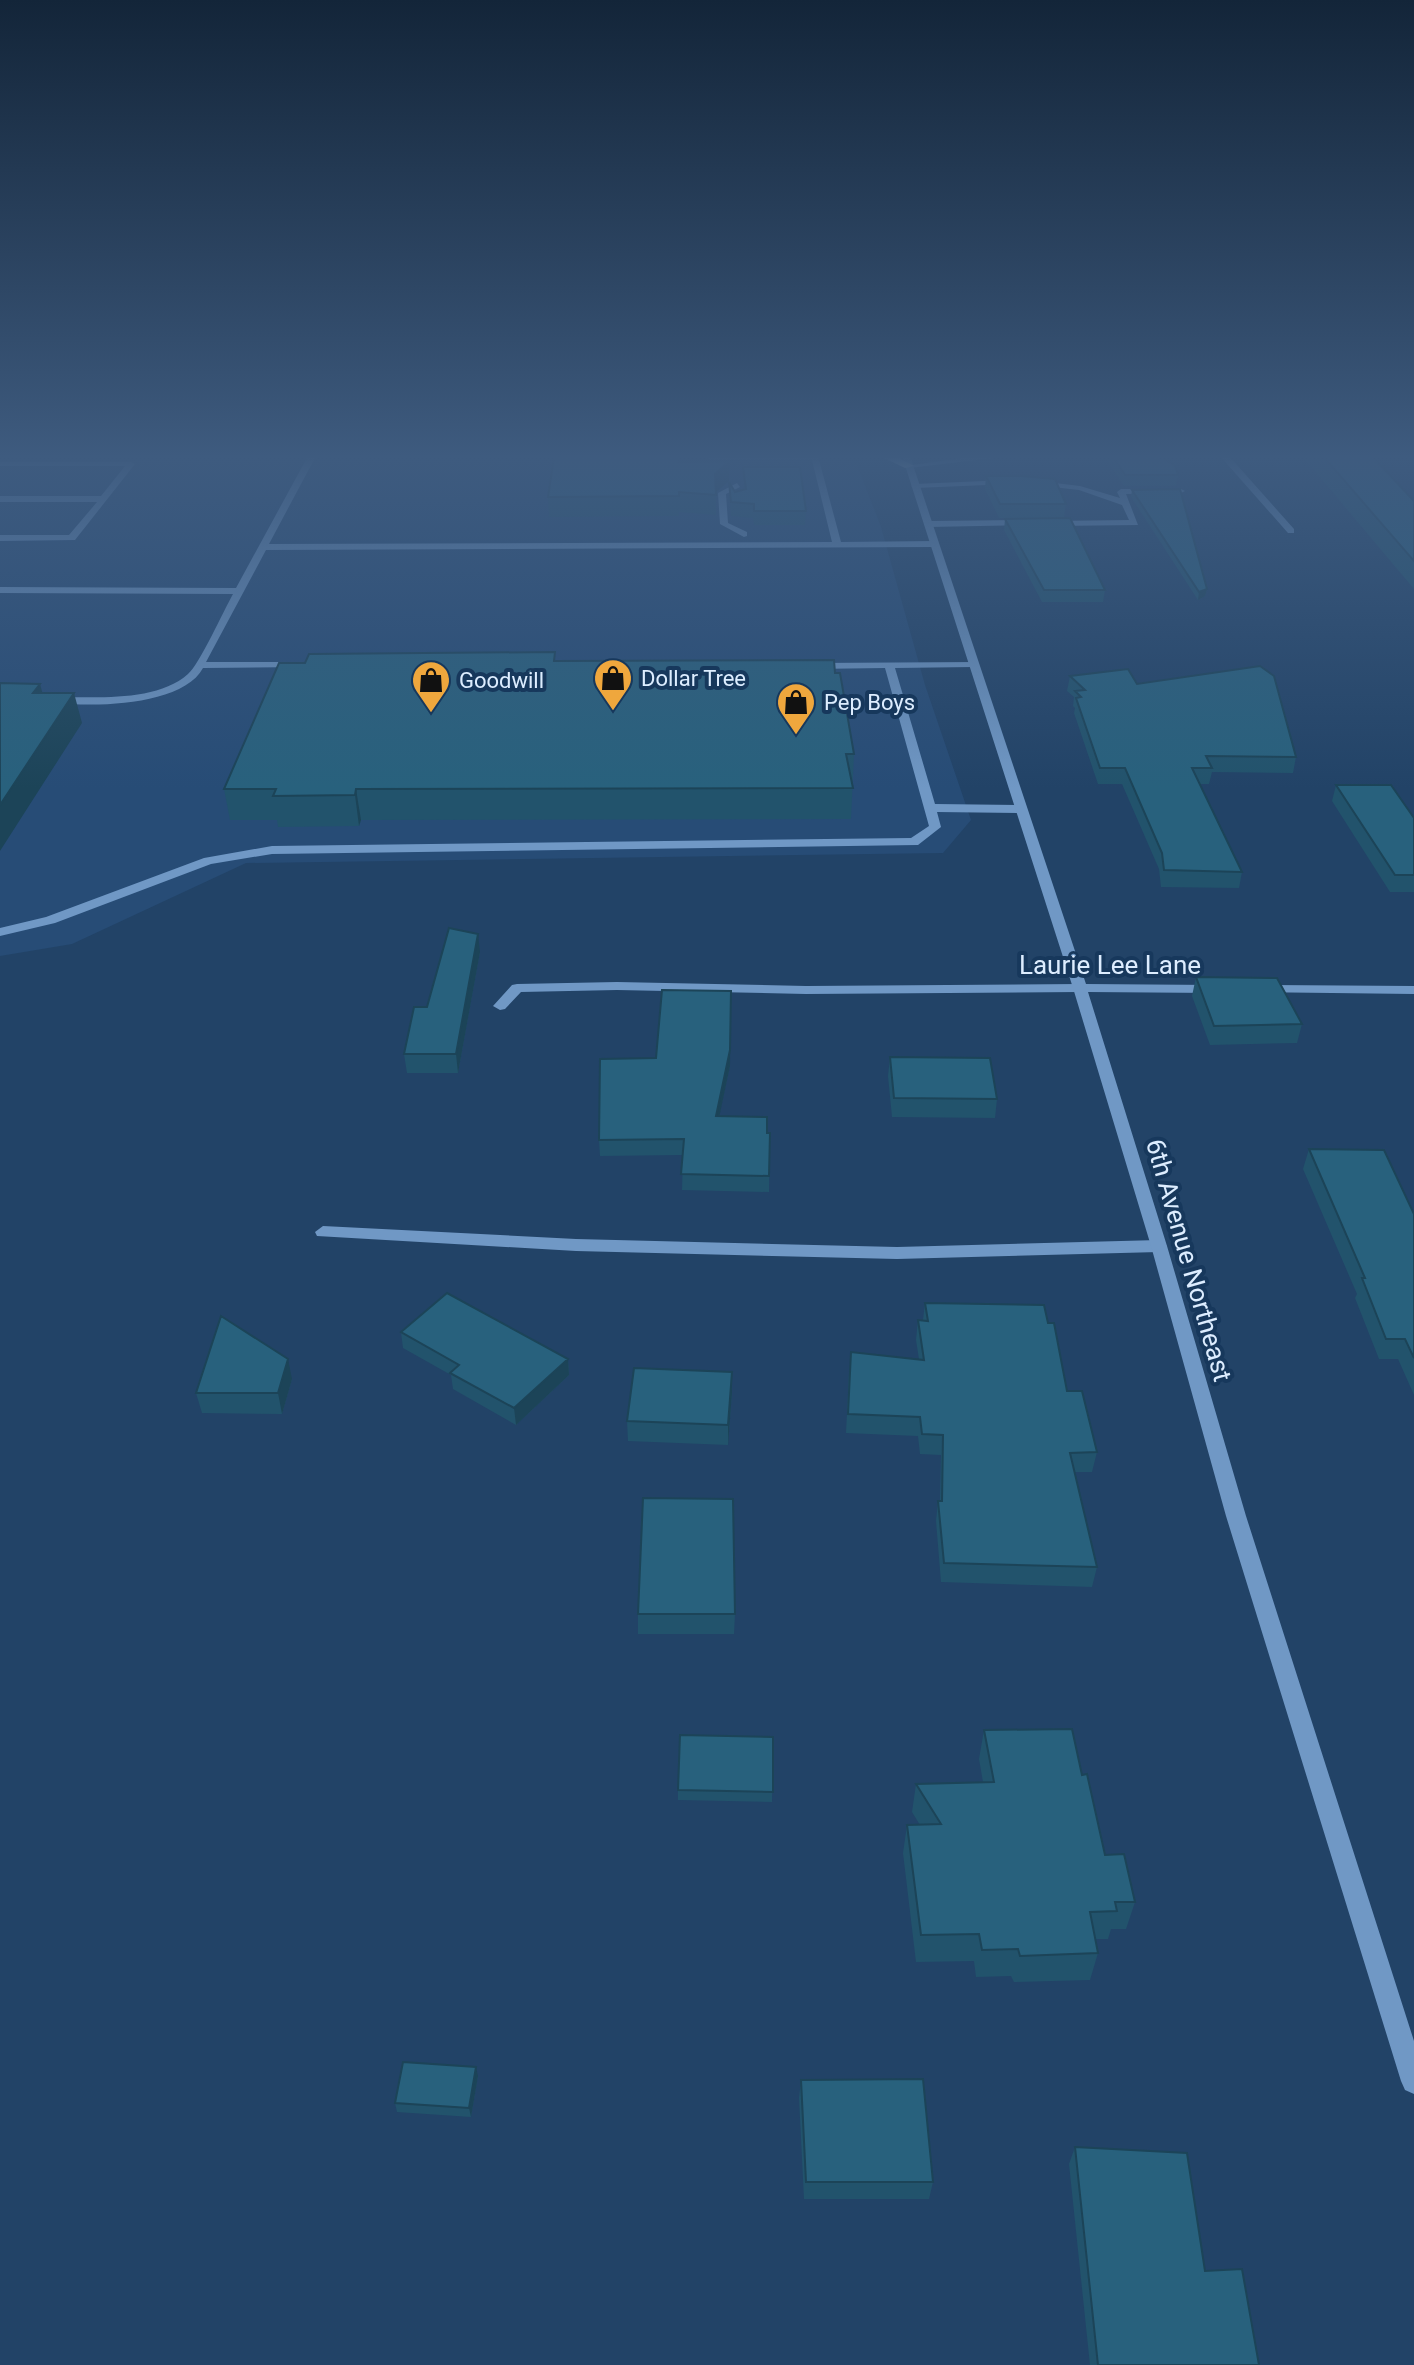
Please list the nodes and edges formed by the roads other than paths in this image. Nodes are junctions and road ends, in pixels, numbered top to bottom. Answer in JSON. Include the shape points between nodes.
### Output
{"nodes":[{"id":1,"x":252,"y":566,"type":"edge"},
{"id":2,"x":942,"y":566,"type":"edge"},
{"id":3,"x":0,"y":590,"type":"edge"},
{"id":4,"x":239,"y":591,"type":"junction"},
{"id":5,"x":974,"y":664,"type":"junction"},
{"id":6,"x":200,"y":665,"type":"junction"},
{"id":7,"x":304,"y":665,"type":"edge"},
{"id":8,"x":889,"y":665,"type":"junction"},
{"id":9,"x":803,"y":666,"type":"edge"},
{"id":10,"x":42,"y":700,"type":"edge"},
{"id":11,"x":930,"y":808,"type":"junction"},
{"id":12,"x":1021,"y":809,"type":"junction"},
{"id":13,"x":0,"y":932,"type":"edge"},
{"id":14,"x":1080,"y":988,"type":"junction"},
{"id":15,"x":1223,"y":989,"type":"edge"},
{"id":16,"x":1239,"y":989,"type":"edge"},
{"id":17,"x":1414,"y":990,"type":"edge"},
{"id":18,"x":500,"y":1006,"type":"dead end"},
{"id":19,"x":323,"y":1232,"type":"dead end"},
{"id":20,"x":1159,"y":1246,"type":"junction"},
{"id":21,"x":1414,"y":2081,"type":"edge"}],
"edges":[{"from":1,"to":4,"type":"street"},
{"from":2,"to":5,"type":"street","name":"6th Avenue Northeast"},
{"from":3,"to":4,"type":"street"},
{"from":4,"to":6,"type":"street"},
{"from":5,"to":8,"type":"street"},
{"from":5,"to":12,"type":"street","name":"6th Avenue Northeast"},
{"from":6,"to":7,"type":"street"},
{"from":6,"to":10,"type":"street","via":[[167,692],[112,700]]},
{"from":8,"to":9,"type":"street"},
{"from":8,"to":11,"type":"street"},
{"from":11,"to":12,"type":"street"},
{"from":11,"to":13,"type":"street","via":[[935,827],[914,842],[272,850],[208,861],[50,920]]},
{"from":12,"to":14,"type":"street","name":"6th Avenue Northeast"},
{"from":14,"to":15,"type":"street","name":"Laurie Lee Lane"},
{"from":14,"to":18,"type":"street","name":"Laurie Lee Lane","via":[[517,988]]},
{"from":14,"to":20,"type":"street","name":"6th Avenue Northeast"},
{"from":16,"to":17,"type":"street","name":"Laurie Lee Lane"},
{"from":19,"to":20,"type":"street","via":[[897,1253]]},
{"from":20,"to":21,"type":"street","name":"6th Avenue Northeast","via":[[1236,1516]]}]}
